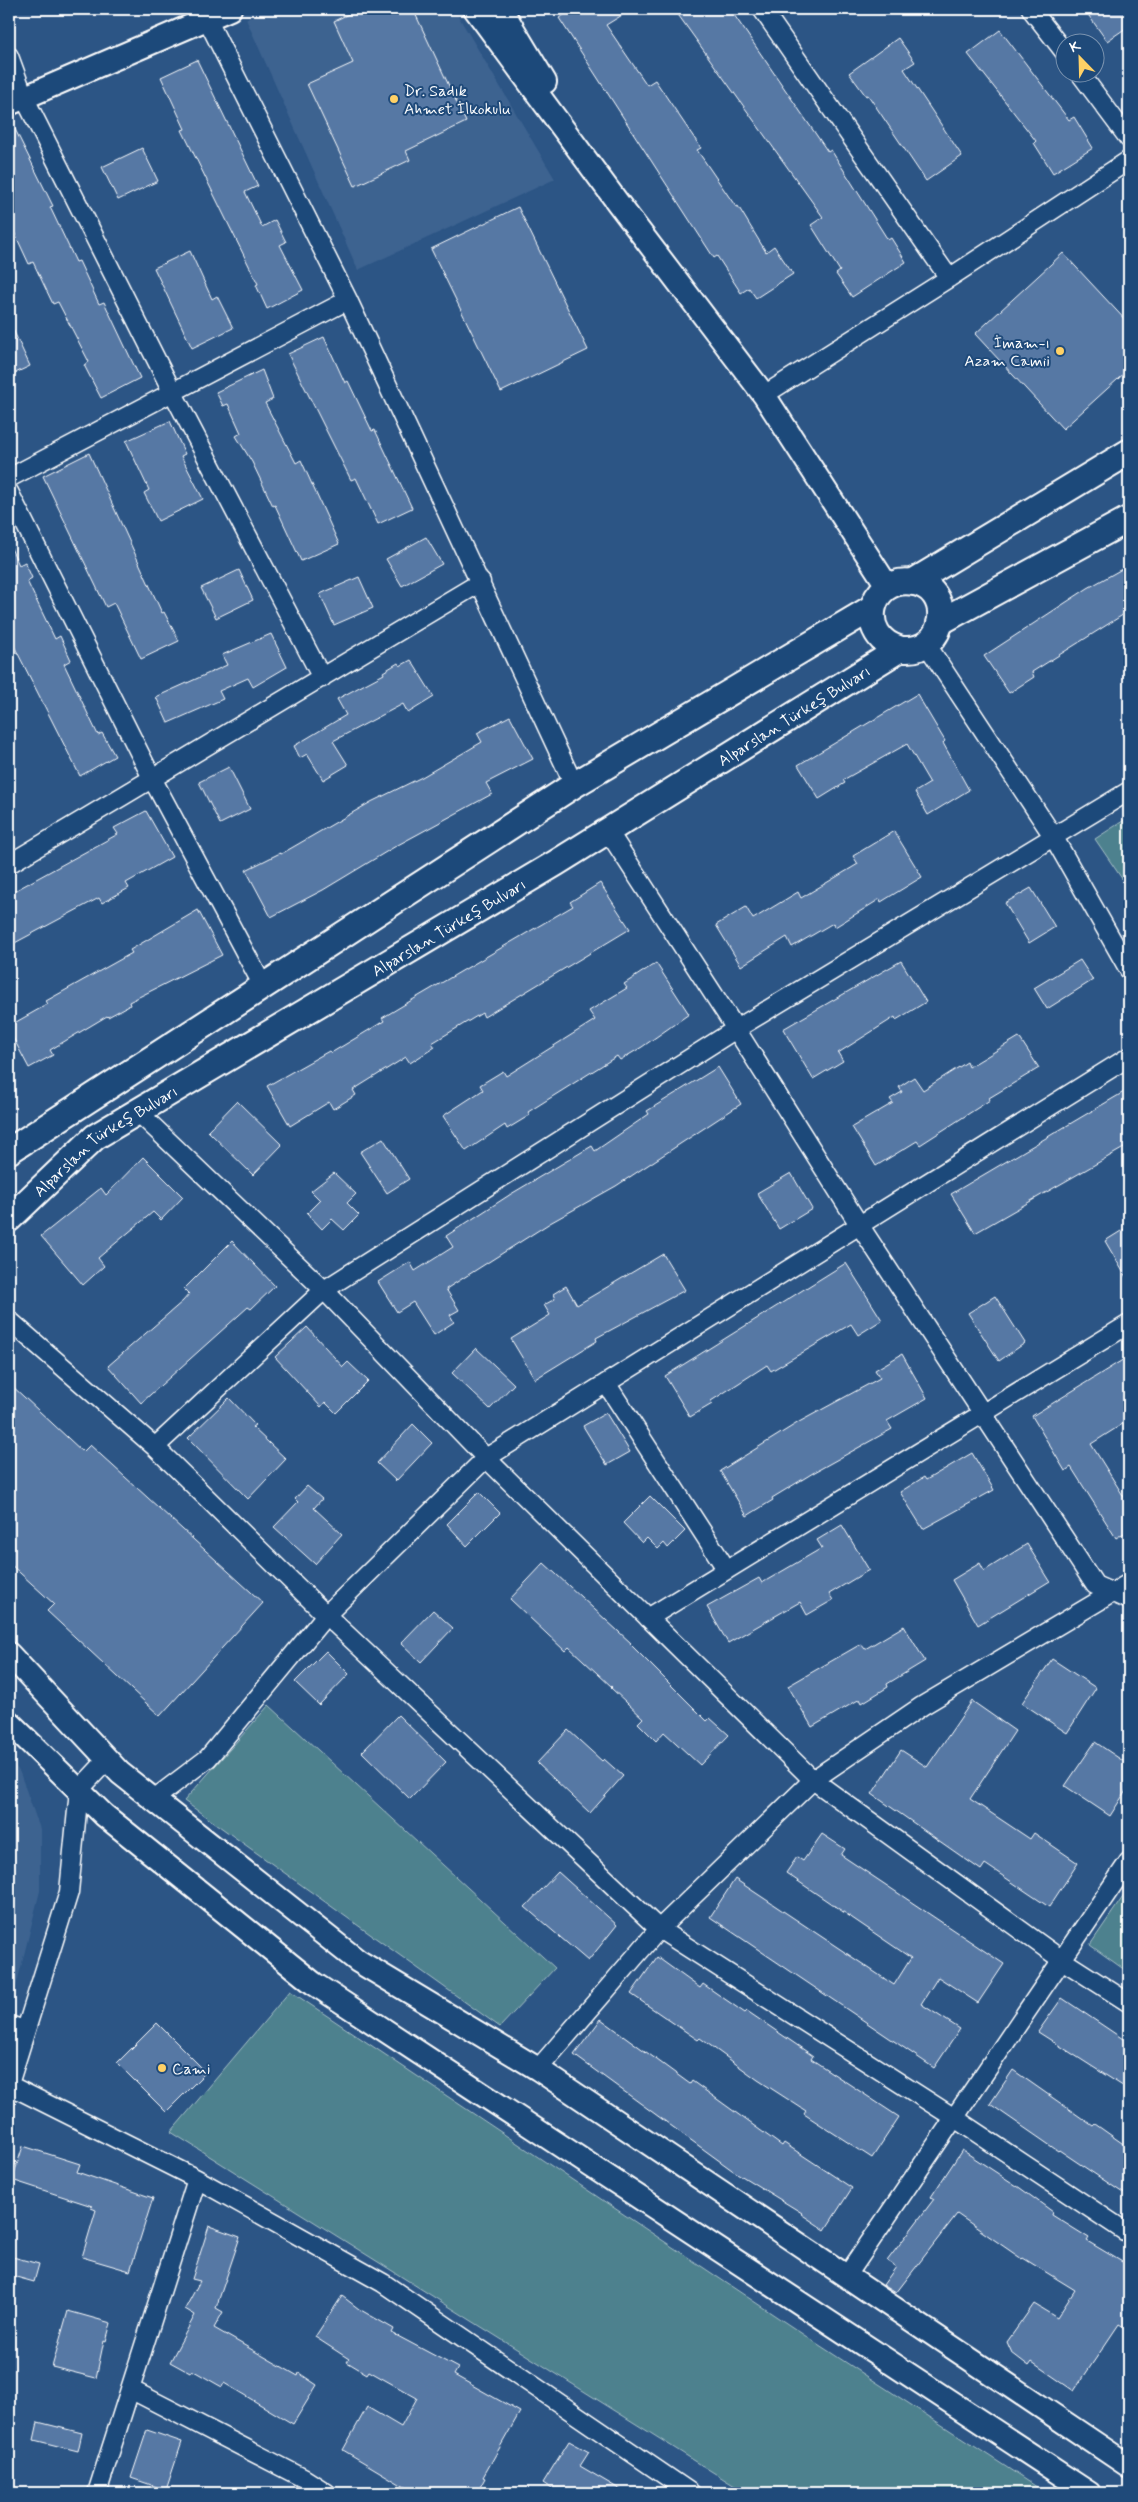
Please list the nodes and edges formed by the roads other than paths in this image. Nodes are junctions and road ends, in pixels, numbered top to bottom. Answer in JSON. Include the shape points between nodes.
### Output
{"nodes":[{"id":1,"x":230,"y":9,"type":"edge"},
{"id":2,"x":476,"y":9,"type":"edge"},
{"id":3,"x":502,"y":9,"type":"edge"},
{"id":4,"x":762,"y":9,"type":"edge"},
{"id":5,"x":1031,"y":9,"type":"edge"},
{"id":6,"x":204,"y":14,"type":"edge"},
{"id":7,"x":1056,"y":41,"type":"edge"},
{"id":8,"x":9,"y":56,"type":"edge"},
{"id":9,"x":1086,"y":82,"type":"edge"},
{"id":10,"x":16,"y":101,"type":"edge"},
{"id":11,"x":1129,"y":139,"type":"edge"},
{"id":12,"x":1129,"y":160,"type":"edge"},
{"id":13,"x":618,"y":203,"type":"junction"},
{"id":14,"x":949,"y":278,"type":"junction"},
{"id":15,"x":348,"y":300,"type":"junction"},
{"id":16,"x":173,"y":393,"type":"junction"},
{"id":17,"x":764,"y":395,"type":"junction"},
{"id":18,"x":1129,"y":452,"type":"edge"},
{"id":19,"x":9,"y":478,"type":"edge"},
{"id":20,"x":9,"y":492,"type":"edge"},
{"id":21,"x":1129,"y":519,"type":"edge"},
{"id":22,"x":481,"y":582,"type":"junction"},
{"id":23,"x":913,"y":582,"type":"junction"},
{"id":24,"x":888,"y":587,"type":"junction"},
{"id":25,"x":872,"y":608,"type":"junction"},
{"id":26,"x":940,"y":622,"type":"junction"},
{"id":27,"x":927,"y":645,"type":"junction"},
{"id":28,"x":900,"y":649,"type":"junction"},
{"id":29,"x":322,"y":678,"type":"junction"},
{"id":30,"x":153,"y":780,"type":"junction"},
{"id":31,"x":574,"y":785,"type":"junction"},
{"id":32,"x":1129,"y":791,"type":"edge"},
{"id":33,"x":608,"y":831,"type":"junction"},
{"id":34,"x":1053,"y":836,"type":"junction"},
{"id":35,"x":9,"y":864,"type":"edge"},
{"id":36,"x":1129,"y":970,"type":"edge"},
{"id":37,"x":263,"y":986,"type":"junction"},
{"id":38,"x":736,"y":1029,"type":"junction"},
{"id":39,"x":1129,"y":1057,"type":"edge"},
{"id":40,"x":138,"y":1112,"type":"junction"},
{"id":41,"x":9,"y":1150,"type":"edge"},
{"id":42,"x":9,"y":1219,"type":"edge"},
{"id":43,"x":860,"y":1226,"type":"junction"},
{"id":44,"x":324,"y":1290,"type":"junction"},
{"id":45,"x":9,"y":1320,"type":"edge"},
{"id":46,"x":1129,"y":1324,"type":"edge"},
{"id":47,"x":606,"y":1383,"type":"junction"},
{"id":48,"x":982,"y":1413,"type":"junction"},
{"id":49,"x":156,"y":1447,"type":"junction"},
{"id":50,"x":486,"y":1458,"type":"junction"},
{"id":51,"x":727,"y":1570,"type":"junction"},
{"id":52,"x":1124,"y":1592,"type":"edge"},
{"id":53,"x":326,"y":1615,"type":"junction"},
{"id":54,"x":648,"y":1618,"type":"junction"},
{"id":55,"x":9,"y":1654,"type":"edge"},
{"id":56,"x":9,"y":1722,"type":"edge"},
{"id":57,"x":108,"y":1760,"type":"junction"},
{"id":58,"x":813,"y":1780,"type":"junction"},
{"id":59,"x":79,"y":1790,"type":"junction"},
{"id":60,"x":154,"y":1800,"type":"junction"},
{"id":61,"x":1129,"y":1861,"type":"edge"},
{"id":62,"x":659,"y":1929,"type":"junction"},
{"id":63,"x":1062,"y":1960,"type":"junction"},
{"id":64,"x":1129,"y":2004,"type":"edge"},
{"id":65,"x":17,"y":2028,"type":"edge"},
{"id":66,"x":538,"y":2069,"type":"junction"},
{"id":67,"x":9,"y":2085,"type":"edge"},
{"id":68,"x":956,"y":2119,"type":"junction"},
{"id":69,"x":197,"y":2179,"type":"junction"},
{"id":70,"x":1129,"y":2234,"type":"edge"},
{"id":71,"x":846,"y":2277,"type":"junction"},
{"id":72,"x":130,"y":2389,"type":"junction"},
{"id":73,"x":1129,"y":2466,"type":"edge"},
{"id":74,"x":97,"y":2493,"type":"edge"},
{"id":75,"x":327,"y":2493,"type":"edge"},
{"id":76,"x":692,"y":2493,"type":"edge"},
{"id":77,"x":1089,"y":2493,"type":"edge"}],
"edges":[{"from":1,"to":6,"type":"street"},
{"from":2,"to":13,"type":"street"},
{"from":3,"to":13,"type":"street"},
{"from":4,"to":14,"type":"street"},
{"from":5,"to":7,"type":"street"},
{"from":6,"to":10,"type":"street"},
{"from":6,"to":15,"type":"street"},
{"from":8,"to":10,"type":"street"},
{"from":9,"to":11,"type":"street"},
{"from":10,"to":16,"type":"street"},
{"from":12,"to":14,"type":"street"},
{"from":13,"to":17,"type":"street"},
{"from":14,"to":17,"type":"street"},
{"from":15,"to":16,"type":"street"},
{"from":15,"to":22,"type":"street"},
{"from":16,"to":19,"type":"street"},
{"from":16,"to":29,"type":"street"},
{"from":17,"to":24,"type":"street"},
{"from":18,"to":23,"type":"main road"},
{"from":20,"to":30,"type":"street"},
{"from":21,"to":26,"type":"main road"},
{"from":22,"to":29,"type":"street"},
{"from":22,"to":31,"type":"street"},
{"from":23,"to":24,"type":"main road","via":[[902,581]]},
{"from":23,"to":26,"type":"main road","via":[[931,591],[938,600]]},
{"from":24,"to":25,"type":"main road","via":[[877,597]]},
{"from":25,"to":28,"type":"main road","via":[[874,630],[880,639]]},
{"from":25,"to":31,"type":"main road"},
{"from":26,"to":27,"type":"main road","via":[[938,632]]},
{"from":27,"to":28,"type":"main road","name":"Alparslan Türkeş Bulvarı","via":[[911,651]]},
{"from":27,"to":34,"type":"street"},
{"from":28,"to":33,"type":"main road","name":"Alparslan Türkeş Bulvarı"},
{"from":29,"to":30,"type":"street"},
{"from":30,"to":35,"type":"street"},
{"from":30,"to":37,"type":"street"},
{"from":31,"to":37,"type":"main road"},
{"from":32,"to":34,"type":"street"},
{"from":33,"to":38,"type":"street"},
{"from":33,"to":40,"type":"main road","name":"Alparslan Türkeş Bulvarı"},
{"from":34,"to":36,"type":"street"},
{"from":34,"to":38,"type":"street"},
{"from":37,"to":41,"type":"main road"},
{"from":38,"to":43,"type":"street"},
{"from":38,"to":44,"type":"street"},
{"from":39,"to":43,"type":"street"},
{"from":40,"to":42,"type":"main road","name":"Alparslan Türkeş Bulvarı","via":[[96,1137]]},
{"from":40,"to":44,"type":"street"},
{"from":43,"to":47,"type":"street"},
{"from":43,"to":48,"type":"street"},
{"from":44,"to":49,"type":"street"},
{"from":44,"to":50,"type":"street"},
{"from":45,"to":49,"type":"street"},
{"from":46,"to":48,"type":"street"},
{"from":47,"to":50,"type":"street"},
{"from":47,"to":51,"type":"street"},
{"from":48,"to":51,"type":"street"},
{"from":48,"to":52,"type":"street","via":[[1095,1585]]},
{"from":49,"to":53,"type":"street"},
{"from":50,"to":53,"type":"street"},
{"from":50,"to":54,"type":"street"},
{"from":51,"to":54,"type":"street"},
{"from":52,"to":58,"type":"street","via":[[922,1706]]},
{"from":53,"to":60,"type":"street","via":[[208,1758]]},
{"from":53,"to":62,"type":"street"},
{"from":54,"to":58,"type":"street"},
{"from":55,"to":57,"type":"street"},
{"from":56,"to":59,"type":"street"},
{"from":57,"to":59,"type":"street"},
{"from":57,"to":60,"type":"street"},
{"from":58,"to":62,"type":"street"},
{"from":58,"to":63,"type":"street"},
{"from":59,"to":65,"type":"street","via":[[69,1892]]},
{"from":59,"to":77,"type":"street","via":[[104,1814],[313,1983]]},
{"from":60,"to":66,"type":"street","via":[[358,1961]]},
{"from":61,"to":63,"type":"street"},
{"from":62,"to":66,"type":"street"},
{"from":62,"to":68,"type":"street"},
{"from":63,"to":64,"type":"street"},
{"from":63,"to":68,"type":"street"},
{"from":65,"to":67,"type":"street"},
{"from":66,"to":71,"type":"street"},
{"from":67,"to":69,"type":"street"},
{"from":68,"to":70,"type":"street"},
{"from":68,"to":71,"type":"street"},
{"from":69,"to":72,"type":"street"},
{"from":69,"to":76,"type":"street","via":[[383,2283]]},
{"from":71,"to":73,"type":"street"},
{"from":72,"to":74,"type":"street"},
{"from":72,"to":75,"type":"street"}]}
